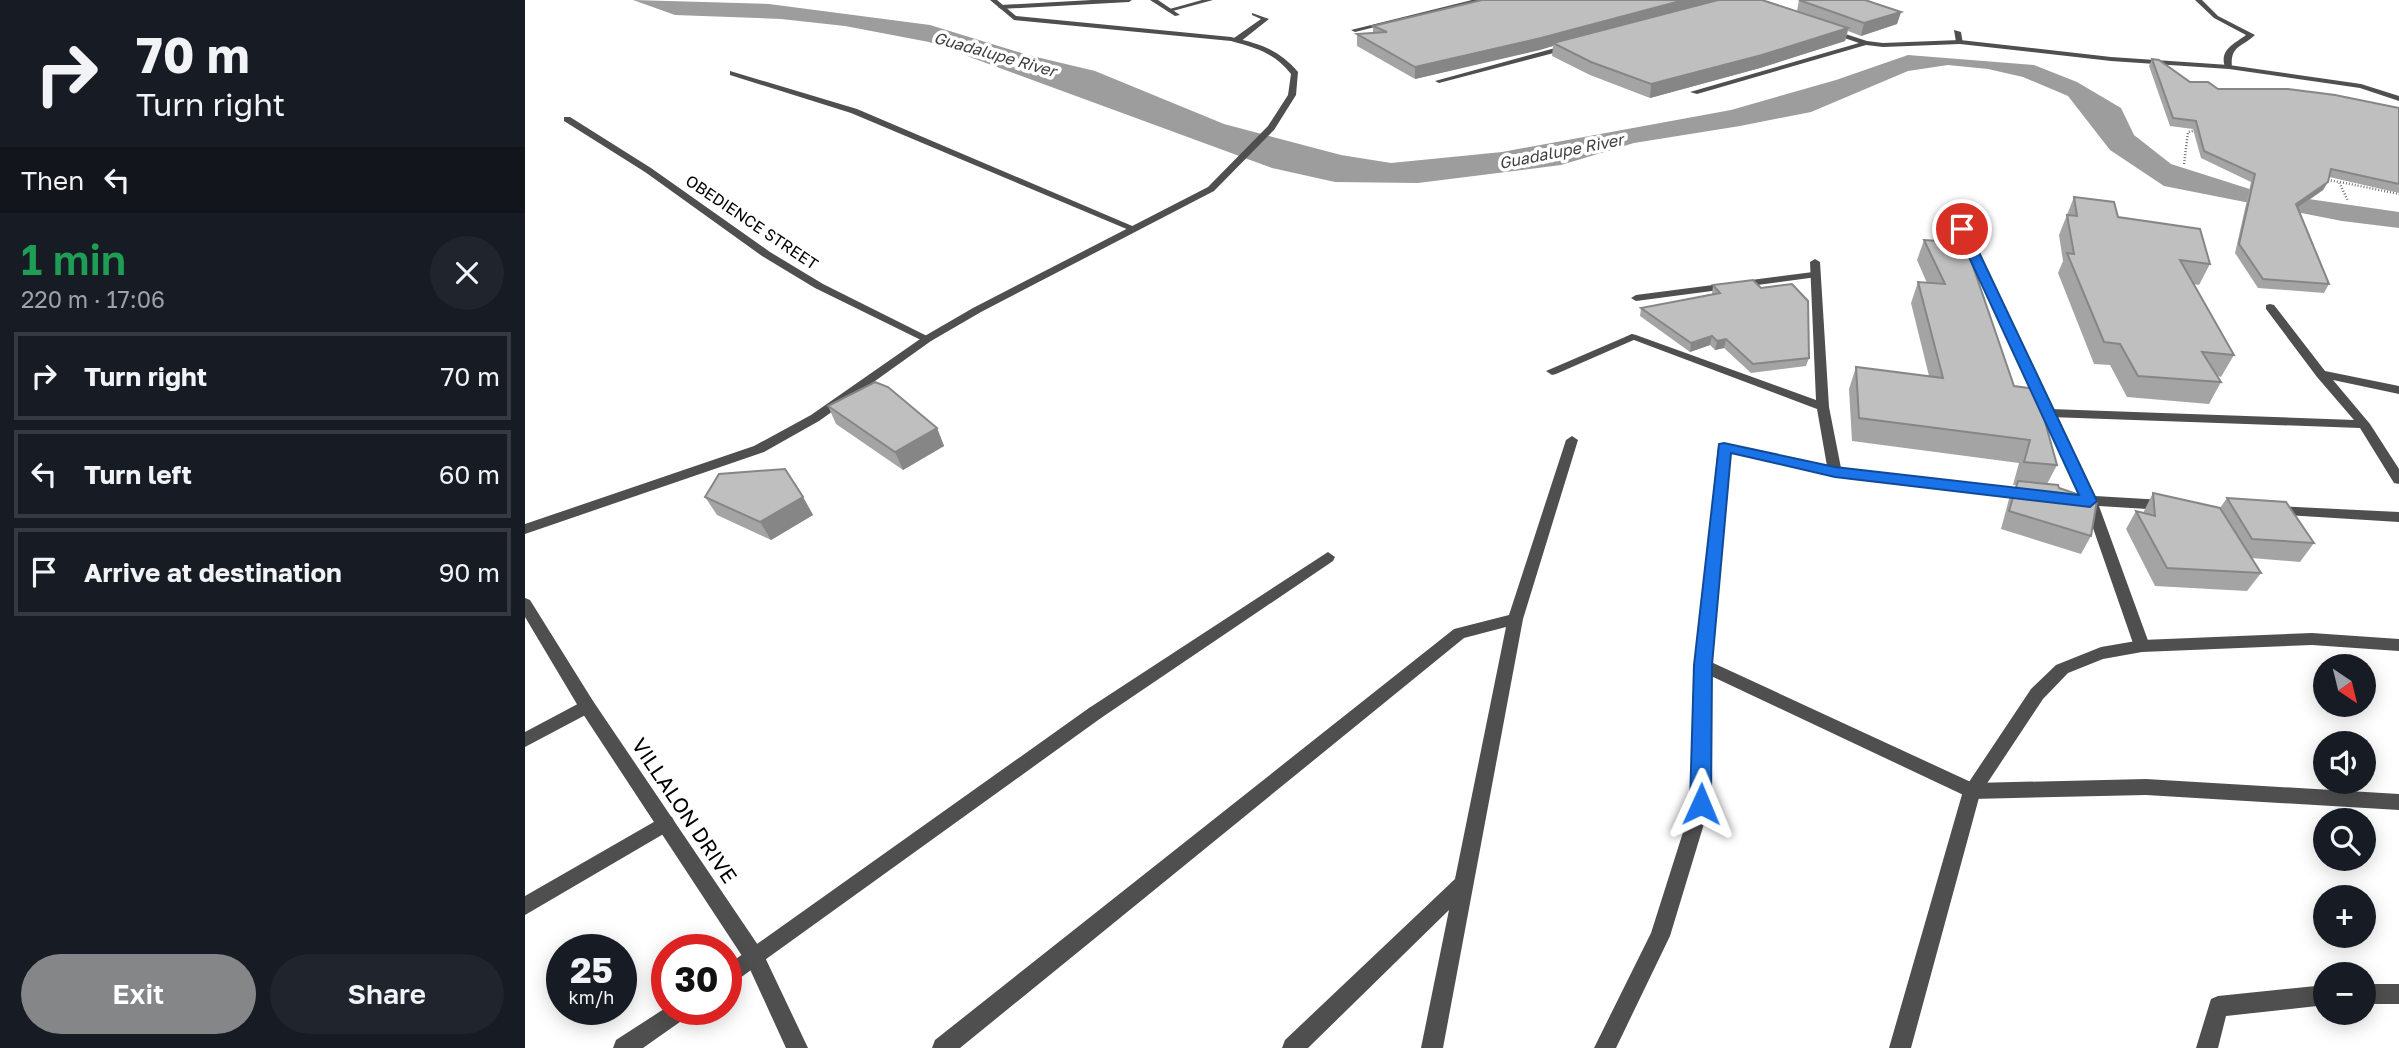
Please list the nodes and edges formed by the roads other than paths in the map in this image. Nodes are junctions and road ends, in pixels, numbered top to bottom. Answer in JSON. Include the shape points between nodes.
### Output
{"nodes":[{"id":1,"x":993,"y":0,"type":"edge"},
{"id":2,"x":1129,"y":0,"type":"edge"},
{"id":3,"x":1153,"y":0,"type":"edge"},
{"id":4,"x":1210,"y":0,"type":"edge"},
{"id":5,"x":1480,"y":0,"type":"edge"},
{"id":6,"x":2198,"y":0,"type":"edge"},
{"id":7,"x":1001,"y":7,"type":"junction"},
{"id":8,"x":1169,"y":10,"type":"junction"},
{"id":9,"x":1254,"y":14,"type":"dead end"},
{"id":10,"x":1177,"y":15,"type":"dead end"},
{"id":11,"x":1818,"y":26,"type":"edge"},
{"id":12,"x":1355,"y":30,"type":"dead end"},
{"id":13,"x":1957,"y":32,"type":"dead end"},
{"id":14,"x":1237,"y":40,"type":"junction"},
{"id":15,"x":1584,"y":42,"type":"edge"},
{"id":16,"x":1865,"y":43,"type":"junction"},
{"id":17,"x":1960,"y":43,"type":"junction"},
{"id":18,"x":2229,"y":68,"type":"junction"},
{"id":19,"x":733,"y":73,"type":"dead end"},
{"id":20,"x":1439,"y":80,"type":"edge"},
{"id":21,"x":1694,"y":92,"type":"edge"},
{"id":22,"x":2399,"y":99,"type":"edge"},
{"id":23,"x":567,"y":119,"type":"dead end"},
{"id":24,"x":1980,"y":211,"type":"dead end"},
{"id":25,"x":1132,"y":228,"type":"junction"},
{"id":26,"x":1815,"y":262,"type":"dead end"},
{"id":27,"x":1813,"y":275,"type":"junction"},
{"id":28,"x":1636,"y":298,"type":"dead end"},
{"id":29,"x":2270,"y":307,"type":"dead end"},
{"id":30,"x":927,"y":339,"type":"junction"},
{"id":31,"x":1552,"y":371,"type":"dead end"},
{"id":32,"x":2321,"y":374,"type":"junction"},
{"id":33,"x":2399,"y":390,"type":"edge"},
{"id":34,"x":1823,"y":407,"type":"junction"},
{"id":35,"x":2050,"y":413,"type":"junction"},
{"id":36,"x":2364,"y":424,"type":"junction"},
{"id":37,"x":1572,"y":440,"type":"dead end"},
{"id":38,"x":2393,"y":462,"type":"edge"},
{"id":39,"x":1835,"y":472,"type":"junction"},
{"id":40,"x":2399,"y":480,"type":"edge"},
{"id":41,"x":2090,"y":501,"type":"junction"},
{"id":42,"x":2184,"y":506,"type":"edge"},
{"id":43,"x":2265,"y":510,"type":"edge"},
{"id":44,"x":2399,"y":517,"type":"edge"},
{"id":45,"x":525,"y":529,"type":"edge"},
{"id":46,"x":1328,"y":557,"type":"dead end"},
{"id":47,"x":525,"y":604,"type":"edge"},
{"id":48,"x":1515,"y":619,"type":"junction"},
{"id":49,"x":530,"y":626,"type":"edge"},
{"id":50,"x":2399,"y":645,"type":"edge"},
{"id":51,"x":2142,"y":646,"type":"junction"},
{"id":52,"x":1703,"y":665,"type":"junction"},
{"id":53,"x":587,"y":706,"type":"junction"},
{"id":54,"x":525,"y":740,"type":"edge"},
{"id":55,"x":1972,"y":791,"type":"junction"},
{"id":56,"x":2399,"y":802,"type":"edge"},
{"id":57,"x":666,"y":823,"type":"junction"},
{"id":58,"x":1466,"y":881,"type":"junction"},
{"id":59,"x":525,"y":906,"type":"edge"},
{"id":60,"x":755,"y":958,"type":"junction"},
{"id":61,"x":742,"y":967,"type":"edge"},
{"id":62,"x":2399,"y":994,"type":"edge"},
{"id":63,"x":2376,"y":995,"type":"edge"},
{"id":64,"x":2313,"y":996,"type":"edge"},
{"id":65,"x":658,"y":1025,"type":"edge"},
{"id":66,"x":624,"y":1048,"type":"edge"},
{"id":67,"x":797,"y":1048,"type":"edge"},
{"id":68,"x":943,"y":1048,"type":"edge"},
{"id":69,"x":1293,"y":1048,"type":"edge"},
{"id":70,"x":1432,"y":1048,"type":"edge"},
{"id":71,"x":1605,"y":1048,"type":"edge"},
{"id":72,"x":1900,"y":1048,"type":"edge"},
{"id":73,"x":2207,"y":1048,"type":"edge"}],
"edges":[{"from":1,"to":7,"type":"street"},
{"from":2,"to":7,"type":"street"},
{"from":3,"to":8,"type":"street"},
{"from":4,"to":8,"type":"street"},
{"from":5,"to":12,"type":"street"},
{"from":6,"to":18,"type":"street","via":[[2216,17],[2251,35],[2228,52]]},
{"from":7,"to":14,"type":"street","via":[[1014,18]]},
{"from":8,"to":10,"type":"street"},
{"from":9,"to":14,"type":"street","via":[[1266,19]]},
{"from":11,"to":16,"type":"street"},
{"from":13,"to":17,"type":"street"},
{"from":14,"to":25,"type":"street","via":[[1282,58],[1295,74],[1293,95],[1271,128],[1211,189]]},
{"from":15,"to":20,"type":"street"},
{"from":16,"to":17,"type":"street"},
{"from":16,"to":21,"type":"street"},
{"from":17,"to":18,"type":"street"},
{"from":18,"to":22,"type":"street","via":[[2361,86]]},
{"from":19,"to":25,"type":"street","via":[[853,111]]},
{"from":23,"to":30,"type":"street","name":"OBEDIENCE STREET","via":[[766,254],[819,286]]},
{"from":24,"to":35,"type":"street","via":[[1962,229]]},
{"from":25,"to":30,"type":"street"},
{"from":26,"to":27,"type":"street"},
{"from":27,"to":28,"type":"street"},
{"from":27,"to":34,"type":"street"},
{"from":29,"to":32,"type":"street"},
{"from":30,"to":45,"type":"street","via":[[815,418],[759,449]]},
{"from":31,"to":34,"type":"street","via":[[1632,337]]},
{"from":32,"to":33,"type":"street"},
{"from":32,"to":36,"type":"street"},
{"from":34,"to":39,"type":"street"},
{"from":35,"to":36,"type":"street"},
{"from":35,"to":41,"type":"street"},
{"from":36,"to":38,"type":"street"},
{"from":37,"to":48,"type":"street"},
{"from":38,"to":40,"type":"street"},
{"from":39,"to":41,"type":"street"},
{"from":39,"to":52,"type":"street","via":[[1724,447]]},
{"from":41,"to":42,"type":"street"},
{"from":41,"to":51,"type":"street"},
{"from":43,"to":44,"type":"street"},
{"from":46,"to":60,"type":"street","via":[[1095,713]]},
{"from":47,"to":49,"type":"street","name":"VILLALON DRIVE"},
{"from":48,"to":58,"type":"street"},
{"from":48,"to":68,"type":"street","via":[[1459,633]]},
{"from":49,"to":53,"type":"street","name":"VILLALON DRIVE"},
{"from":50,"to":51,"type":"street","via":[[2312,639]]},
{"from":51,"to":55,"type":"street","via":[[2101,653],[2062,669],[2037,694]]},
{"from":52,"to":55,"type":"street"},
{"from":52,"to":71,"type":"street","via":[[1701,804],[1660,936]]},
{"from":53,"to":54,"type":"street"},
{"from":53,"to":57,"type":"street","name":"VILLALON DRIVE"},
{"from":55,"to":56,"type":"street","via":[[2146,787]]},
{"from":55,"to":72,"type":"street"},
{"from":57,"to":59,"type":"street"},
{"from":57,"to":60,"type":"street","name":"VILLALON DRIVE"},
{"from":58,"to":69,"type":"street"},
{"from":58,"to":70,"type":"street"},
{"from":60,"to":61,"type":"street"},
{"from":60,"to":67,"type":"street","name":"VILLALON DRIVE"},
{"from":62,"to":63,"type":"street"},
{"from":64,"to":73,"type":"street","via":[[2218,1006]]},
{"from":65,"to":66,"type":"street"}]}
